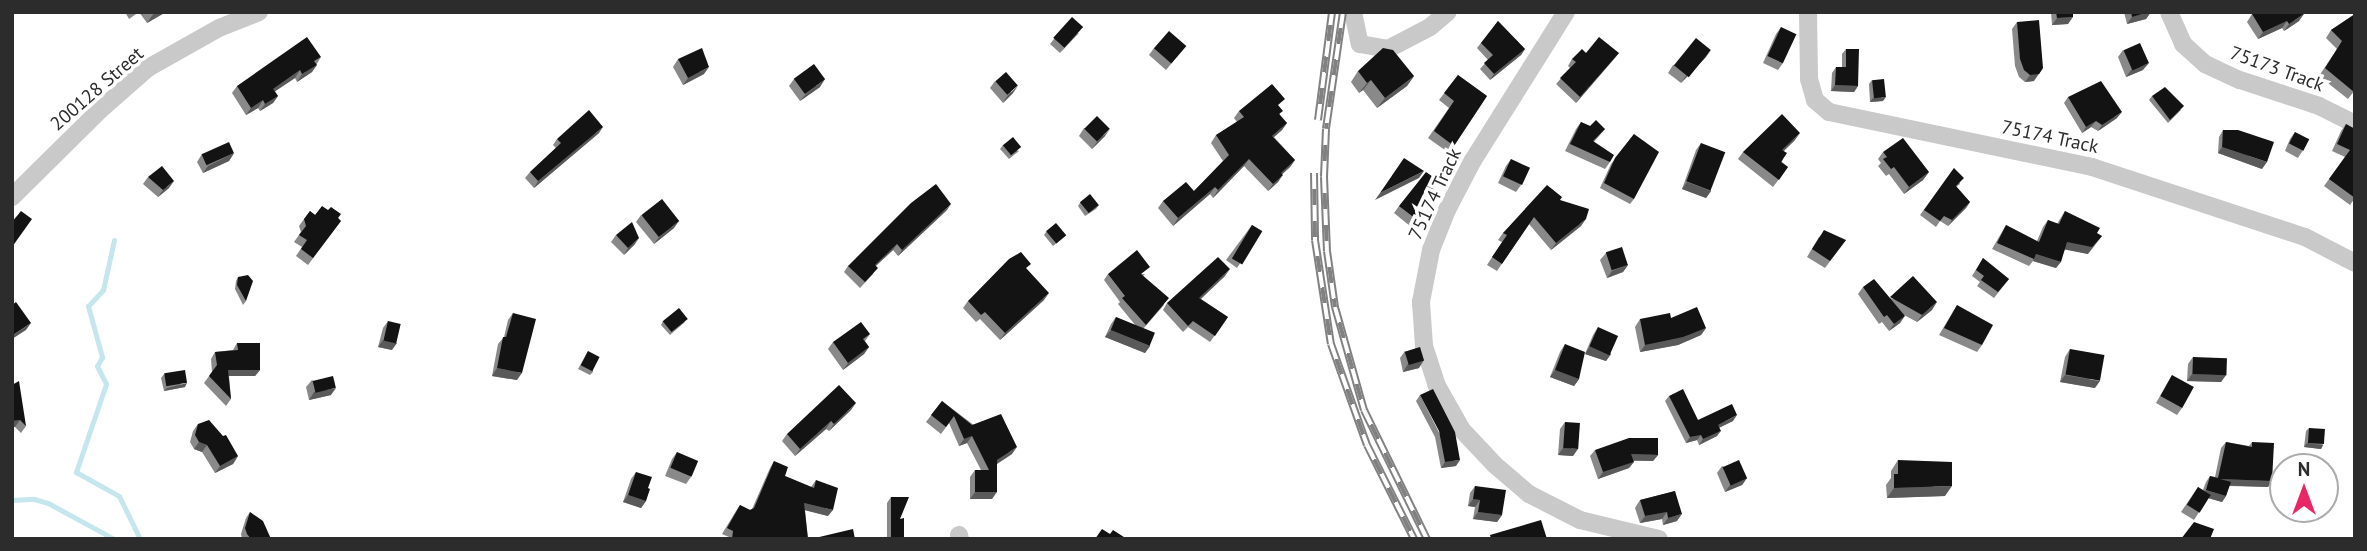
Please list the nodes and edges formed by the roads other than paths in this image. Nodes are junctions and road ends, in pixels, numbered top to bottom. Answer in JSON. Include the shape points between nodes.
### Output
{"nodes":[{"id":1,"x":259,"y":12,"type":"edge"},
{"id":2,"x":1353,"y":12,"type":"edge"},
{"id":3,"x":1448,"y":12,"type":"edge"},
{"id":4,"x":1566,"y":12,"type":"edge"},
{"id":5,"x":1808,"y":12,"type":"edge"},
{"id":6,"x":2169,"y":12,"type":"edge"},
{"id":7,"x":2355,"y":124,"type":"edge"},
{"id":8,"x":12,"y":197,"type":"edge"},
{"id":9,"x":2355,"y":263,"type":"edge"},
{"id":10,"x":1659,"y":539,"type":"edge"}],
"edges":[{"from":1,"to":8,"type":"street","name":"200128 Street","via":[[219,28],[148,68]]},
{"from":2,"to":3,"type":"street","via":[[1360,44],[1388,49]]},
{"from":4,"to":10,"type":"street","name":"75174 Track","via":[[1447,210],[1431,250],[1421,302],[1424,346],[1436,384],[1462,429],[1529,494],[1580,520]]},
{"from":5,"to":9,"type":"street","name":"75174 Track","via":[[1809,79],[1815,100],[1829,111],[2092,167],[2305,237]]},
{"from":6,"to":7,"type":"street","name":"75173 Track","via":[[2183,44],[2205,64]]}]}
